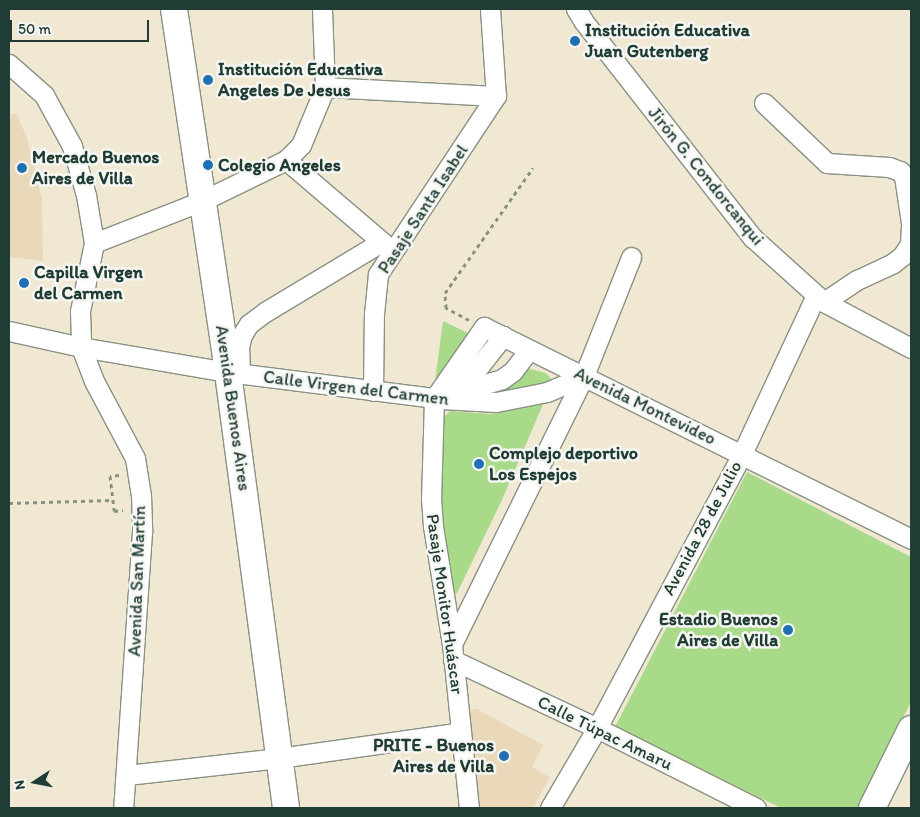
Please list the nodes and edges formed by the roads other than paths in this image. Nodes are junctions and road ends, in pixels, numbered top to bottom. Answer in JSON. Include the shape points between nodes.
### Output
{"nodes":[{"id":1,"x":174,"y":9,"type":"edge"},
{"id":2,"x":322,"y":9,"type":"edge"},
{"id":3,"x":490,"y":9,"type":"edge"},
{"id":4,"x":576,"y":9,"type":"edge"},
{"id":5,"x":9,"y":64,"type":"edge"},
{"id":6,"x":325,"y":87,"type":"junction"},
{"id":7,"x":496,"y":96,"type":"junction"},
{"id":8,"x":764,"y":103,"type":"dead end"},
{"id":9,"x":286,"y":160,"type":"junction"},
{"id":10,"x":202,"y":201,"type":"junction"},
{"id":11,"x":911,"y":225,"type":"edge"},
{"id":12,"x":94,"y":243,"type":"junction"},
{"id":13,"x":387,"y":247,"type":"junction"},
{"id":14,"x":631,"y":257,"type":"dead end"},
{"id":15,"x":820,"y":298,"type":"junction"},
{"id":16,"x":9,"y":332,"type":"edge"},
{"id":17,"x":503,"y":336,"type":"junction"},
{"id":18,"x":81,"y":347,"type":"junction"},
{"id":19,"x":911,"y":348,"type":"edge"},
{"id":20,"x":529,"y":350,"type":"junction"},
{"id":21,"x":234,"y":373,"type":"junction"},
{"id":22,"x":584,"y":376,"type":"junction"},
{"id":23,"x":462,"y":387,"type":"junction"},
{"id":24,"x":372,"y":391,"type":"junction"},
{"id":25,"x":434,"y":399,"type":"junction"},
{"id":26,"x":742,"y":454,"type":"junction"},
{"id":27,"x":911,"y":539,"type":"edge"},
{"id":28,"x":452,"y":652,"type":"junction"},
{"id":29,"x":597,"y":728,"type":"junction"},
{"id":30,"x":911,"y":729,"type":"edge"},
{"id":31,"x":461,"y":732,"type":"junction"},
{"id":32,"x":279,"y":758,"type":"junction"},
{"id":33,"x":127,"y":775,"type":"junction"},
{"id":34,"x":123,"y":808,"type":"edge"},
{"id":35,"x":286,"y":808,"type":"edge"},
{"id":36,"x":469,"y":808,"type":"edge"},
{"id":37,"x":550,"y":808,"type":"edge"},
{"id":38,"x":756,"y":808,"type":"edge"},
{"id":39,"x":872,"y":808,"type":"edge"}],
"edges":[{"from":1,"to":10,"type":"street","name":"Avenida Buenos Aires"},
{"from":2,"to":6,"type":"street"},
{"from":3,"to":7,"type":"street"},
{"from":4,"to":15,"type":"street","name":"Jirón G. Condorcanqui","via":[[753,238]]},
{"from":5,"to":12,"type":"street","name":"Avenida San Martín","via":[[44,95],[72,146],[86,195]]},
{"from":6,"to":7,"type":"street"},
{"from":6,"to":9,"type":"street","via":[[301,145]]},
{"from":7,"to":13,"type":"street","name":"Pasaje Santa Isabel"},
{"from":8,"to":11,"type":"street","via":[[828,163],[889,167],[900,171],[904,176]]},
{"from":9,"to":10,"type":"street"},
{"from":9,"to":13,"type":"street"},
{"from":10,"to":12,"type":"street"},
{"from":10,"to":21,"type":"street","name":"Avenida Buenos Aires"},
{"from":11,"to":15,"type":"street","via":[[910,244],[902,256]]},
{"from":12,"to":18,"type":"street","name":"Avenida San Martín","via":[[80,311]]},
{"from":13,"to":21,"type":"street","via":[[265,312],[249,324],[242,334]]},
{"from":13,"to":24,"type":"street","name":"Pasaje Santa Isabel","via":[[378,274]]},
{"from":14,"to":22,"type":"street"},
{"from":15,"to":19,"type":"street","name":"Jirón G. Condorcanqui"},
{"from":15,"to":26,"type":"street","name":"Avenida 28 de Julio"},
{"from":16,"to":18,"type":"street","name":"Calle Virgen del Carmen"},
{"from":17,"to":20,"type":"street","name":"Avenida Montevideo"},
{"from":17,"to":23,"type":"street"},
{"from":17,"to":25,"type":"street","name":"Avenida Montevideo","via":[[484,327]]},
{"from":18,"to":21,"type":"street","name":"Calle Virgen del Carmen"},
{"from":18,"to":33,"type":"street","name":"Avenida San Martín","via":[[94,381],[135,458],[141,495],[142,532]]},
{"from":20,"to":22,"type":"street","name":"Avenida Montevideo"},
{"from":20,"to":23,"type":"street","via":[[513,371],[502,379]]},
{"from":21,"to":24,"type":"street","name":"Calle Virgen del Carmen"},
{"from":21,"to":32,"type":"street","name":"Avenida Buenos Aires"},
{"from":22,"to":25,"type":"street","name":"Calle Virgen del Carmen","via":[[547,392],[496,402]]},
{"from":22,"to":26,"type":"street","name":"Avenida Montevideo"},
{"from":22,"to":28,"type":"street"},
{"from":23,"to":25,"type":"street"},
{"from":24,"to":25,"type":"street","name":"Calle Virgen del Carmen"},
{"from":25,"to":28,"type":"street","name":"Pasaje Monitor Huáscar","via":[[432,507]]},
{"from":26,"to":27,"type":"street","name":"Avenida Montevideo"},
{"from":26,"to":29,"type":"street","name":"Avenida 28 de Julio"},
{"from":28,"to":29,"type":"street","name":"Calle Túpac Amaru"},
{"from":28,"to":31,"type":"street","name":"Pasaje Monitor Huáscar"},
{"from":29,"to":37,"type":"street","name":"Avenida 28 de Julio"},
{"from":29,"to":38,"type":"street","name":"Calle Túpac Amaru"},
{"from":30,"to":39,"type":"street"},
{"from":31,"to":32,"type":"street"},
{"from":31,"to":36,"type":"street","name":"Pasaje Monitor Huáscar"},
{"from":32,"to":33,"type":"street"},
{"from":32,"to":35,"type":"street","name":"Avenida Buenos Aires"},
{"from":33,"to":34,"type":"street","name":"Avenida San Martín"}]}
